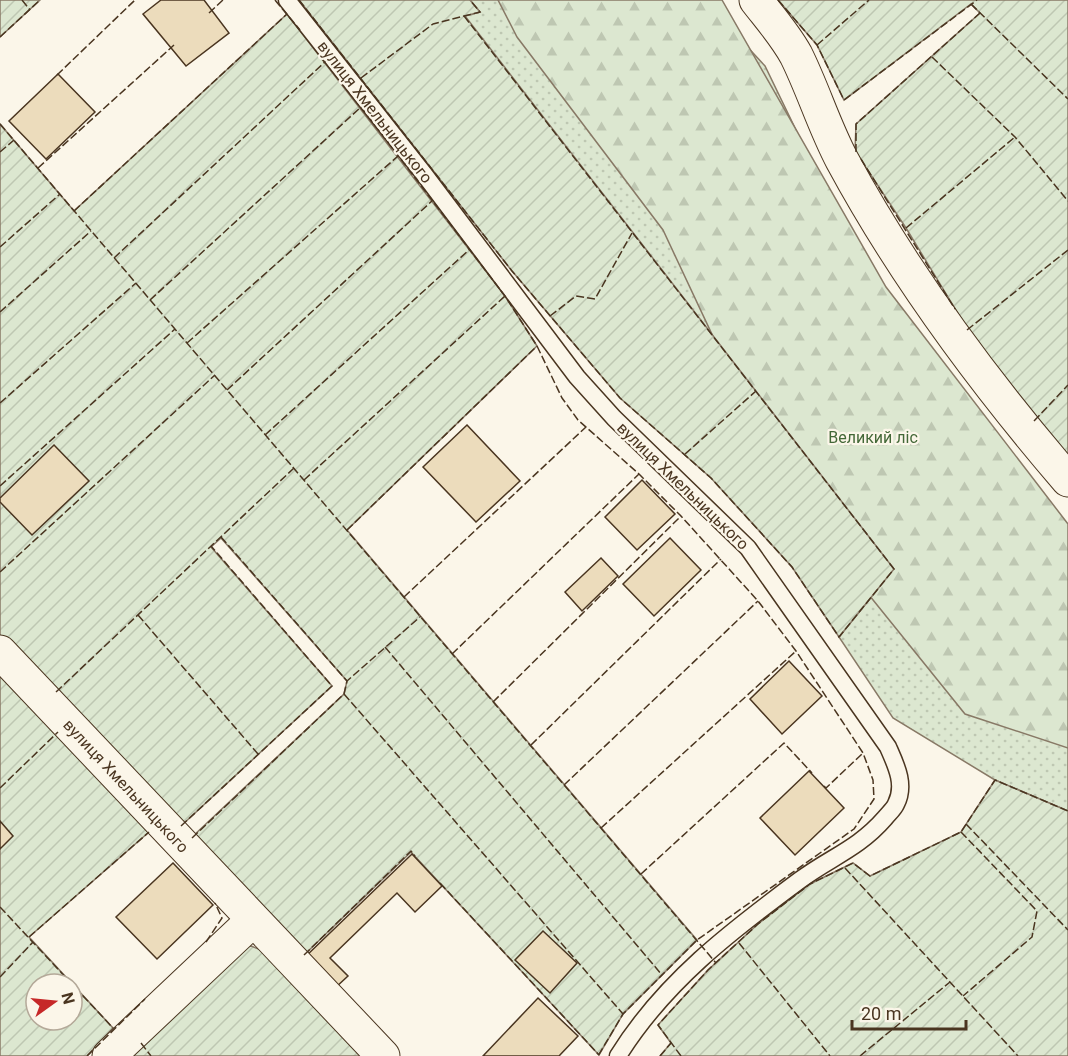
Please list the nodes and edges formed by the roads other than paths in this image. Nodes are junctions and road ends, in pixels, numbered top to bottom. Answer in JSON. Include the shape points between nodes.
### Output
{"nodes":[{"id":1,"x":287,"y":0,"type":"edge"},
{"id":2,"x":756,"y":0,"type":"edge"},
{"id":3,"x":1068,"y":480,"type":"edge"},
{"id":4,"x":0,"y":652,"type":"edge"},
{"id":5,"x":252,"y":921,"type":"junction"},
{"id":6,"x":110,"y":1056,"type":"edge"},
{"id":7,"x":383,"y":1056,"type":"edge"},
{"id":8,"x":618,"y":1056,"type":"edge"}],
"edges":[{"from":1,"to":8,"type":"lane","name":"вулиця Хмельницького","via":[[577,376],[614,418],[748,548],[888,747],[900,776],[897,804],[879,825],[848,852],[803,878],[696,961],[653,1006]]},
{"from":2,"to":3,"type":"street","via":[[785,36],[841,158],[949,330]]},
{"from":4,"to":5,"type":"street","name":"вулиця Хмельницького"},
{"from":5,"to":6,"type":"street"},
{"from":5,"to":7,"type":"street","name":"вулиця Хмельницького"}]}
